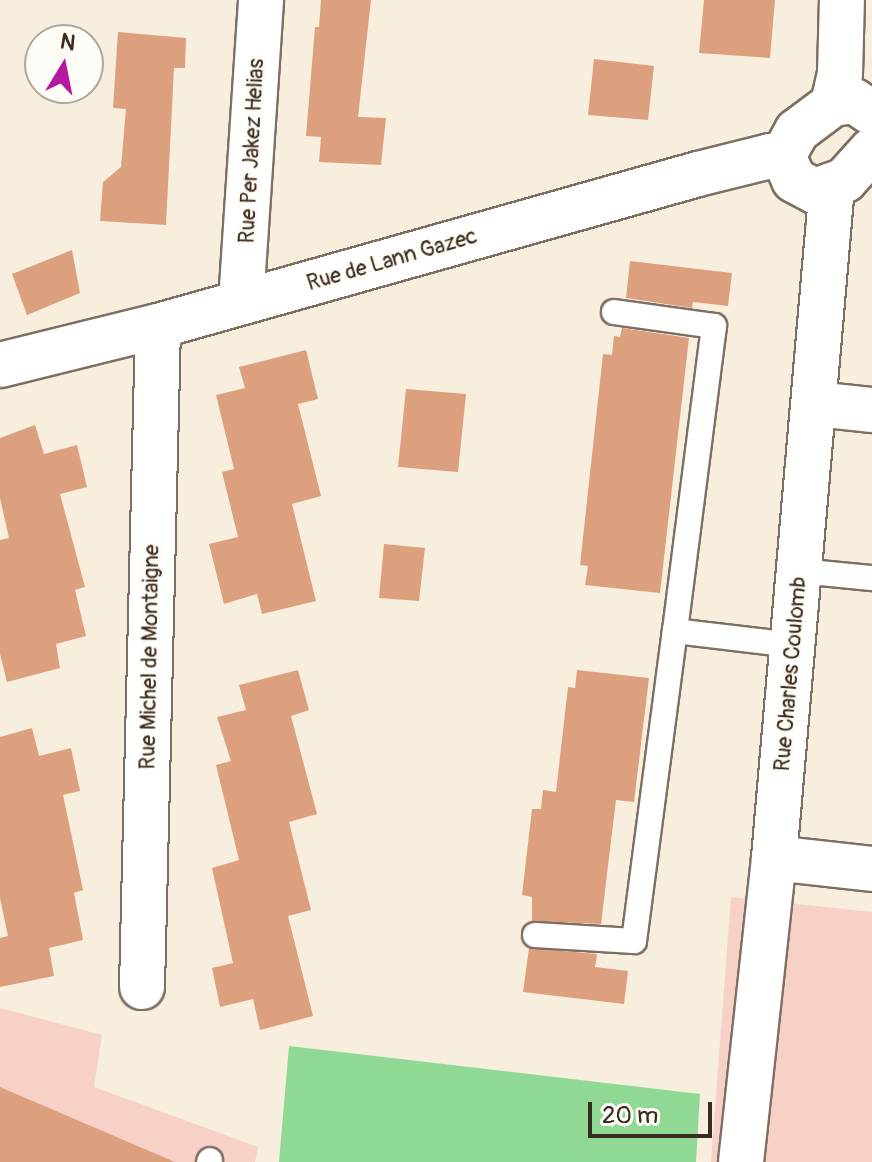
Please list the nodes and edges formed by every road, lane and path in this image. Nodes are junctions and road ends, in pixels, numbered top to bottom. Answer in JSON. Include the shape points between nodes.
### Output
{"nodes":[{"id":1,"x":261,"y":0,"type":"edge"},
{"id":2,"x":842,"y":0,"type":"edge"},
{"id":3,"x":852,"y":109,"type":"edge"},
{"id":4,"x":872,"y":150,"type":"edge"},
{"id":5,"x":783,"y":156,"type":"junction"},
{"id":6,"x":832,"y":185,"type":"junction"},
{"id":7,"x":241,"y":302,"type":"junction"},
{"id":8,"x":614,"y":312,"type":"dead end"},
{"id":9,"x":158,"y":326,"type":"junction"},
{"id":10,"x":0,"y":365,"type":"edge"},
{"id":11,"x":815,"y":404,"type":"junction"},
{"id":12,"x":872,"y":410,"type":"edge"},
{"id":13,"x":800,"y":571,"type":"junction"},
{"id":14,"x":872,"y":578,"type":"edge"},
{"id":15,"x":675,"y":631,"type":"junction"},
{"id":16,"x":793,"y":645,"type":"junction"},
{"id":17,"x":774,"y":858,"type":"junction"},
{"id":18,"x":872,"y":869,"type":"edge"},
{"id":19,"x":535,"y":935,"type":"dead end"},
{"id":20,"x":142,"y":987,"type":"dead end"},
{"id":21,"x":741,"y":1162,"type":"edge"}],
"edges":[{"from":1,"to":7,"type":"street","name":"Rue Per Jakez Helias"},
{"from":2,"to":3,"type":"street","via":[[840,74]]},
{"from":3,"to":5,"type":"street","via":[[797,131]]},
{"from":4,"to":6,"type":"street","via":[[845,180]]},
{"from":5,"to":6,"type":"street","via":[[794,180],[815,191]]},
{"from":5,"to":7,"type":"street","name":"Rue de Lann Gazec","via":[[698,174]]},
{"from":6,"to":11,"type":"street","name":"Rue Charles Coulomb"},
{"from":7,"to":9,"type":"street","name":"Rue de Lann Gazec"},
{"from":8,"to":15,"type":"lane","via":[[714,326]]},
{"from":9,"to":10,"type":"street","name":"Rue de Lann Gazec"},
{"from":9,"to":20,"type":"street","name":"Rue Michel de Montaigne"},
{"from":11,"to":12,"type":"street"},
{"from":11,"to":13,"type":"street","name":"Rue Charles Coulomb"},
{"from":13,"to":14,"type":"lane"},
{"from":13,"to":16,"type":"street","name":"Rue Charles Coulomb"},
{"from":15,"to":16,"type":"lane"},
{"from":15,"to":19,"type":"lane","via":[[634,941]]},
{"from":16,"to":17,"type":"street","name":"Rue Charles Coulomb"},
{"from":17,"to":18,"type":"street"},
{"from":17,"to":21,"type":"street","name":"Rue Charles Coulomb"}]}
